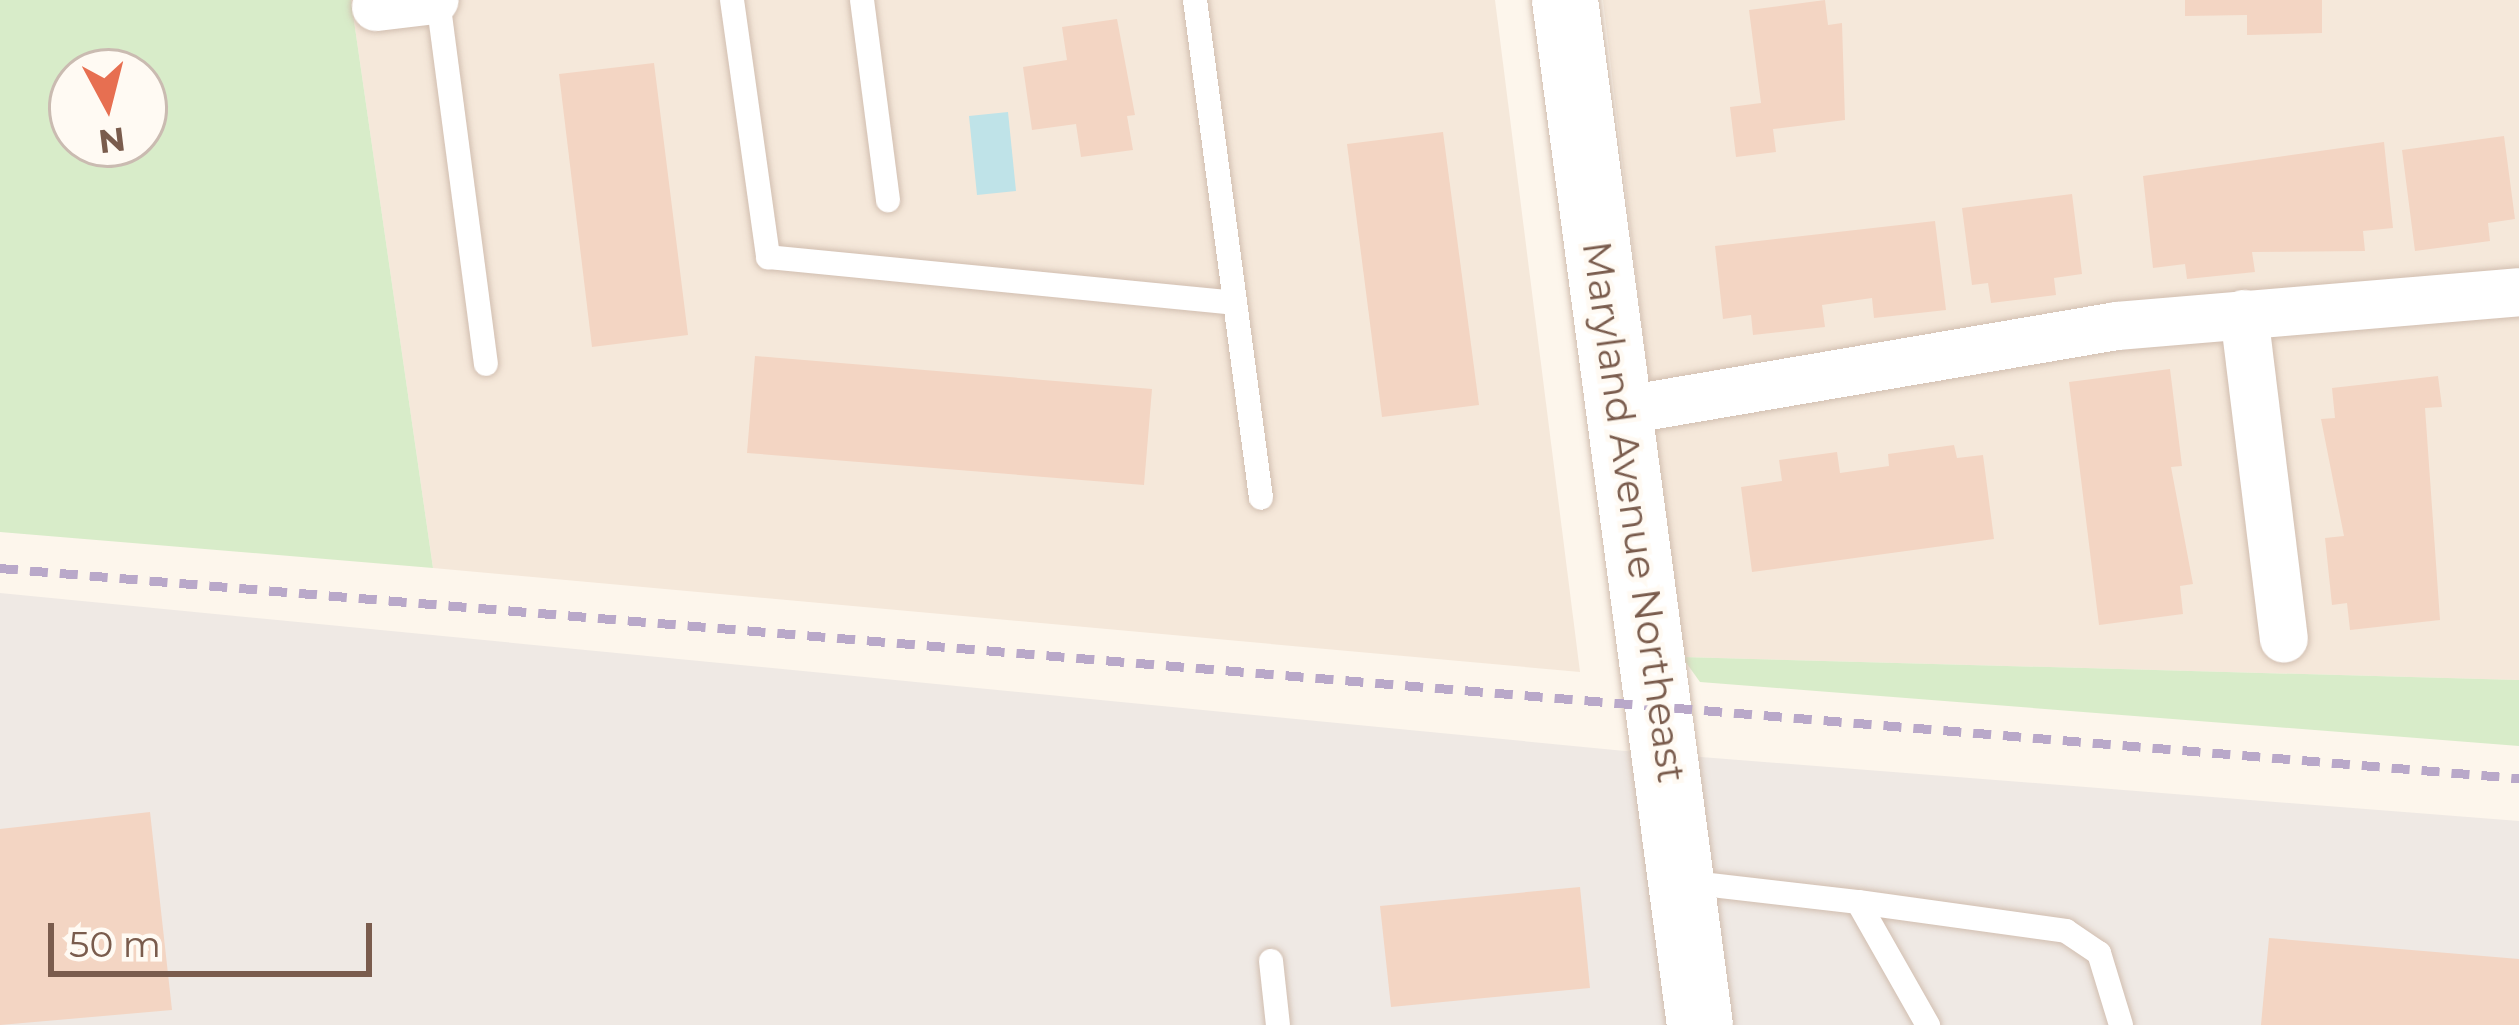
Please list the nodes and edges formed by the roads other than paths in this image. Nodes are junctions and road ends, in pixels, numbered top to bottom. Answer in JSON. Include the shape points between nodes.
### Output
{"nodes":[{"id":1,"x":436,"y":0,"type":"edge"},
{"id":2,"x":731,"y":0,"type":"edge"},
{"id":3,"x":862,"y":0,"type":"edge"},
{"id":4,"x":1195,"y":0,"type":"edge"},
{"id":5,"x":1565,"y":0,"type":"edge"},
{"id":6,"x":376,"y":7,"type":"dead end"},
{"id":7,"x":888,"y":200,"type":"dead end"},
{"id":8,"x":2519,"y":292,"type":"edge"},
{"id":9,"x":1235,"y":303,"type":"junction"},
{"id":10,"x":2244,"y":314,"type":"junction"},
{"id":11,"x":486,"y":364,"type":"dead end"},
{"id":12,"x":1620,"y":412,"type":"junction"},
{"id":13,"x":1262,"y":499,"type":"dead end"},
{"id":14,"x":2284,"y":639,"type":"dead end"},
{"id":15,"x":1682,"y":882,"type":"junction"},
{"id":16,"x":1858,"y":902,"type":"junction"},
{"id":17,"x":1270,"y":961,"type":"dead end"},
{"id":18,"x":1278,"y":1025,"type":"edge"},
{"id":19,"x":1700,"y":1025,"type":"edge"},
{"id":20,"x":1928,"y":1025,"type":"edge"},
{"id":21,"x":2121,"y":1025,"type":"edge"}],
"edges":[{"from":1,"to":6,"type":"street"},
{"from":1,"to":11,"type":"lane"},
{"from":2,"to":9,"type":"lane","via":[[768,257]]},
{"from":3,"to":7,"type":"lane"},
{"from":4,"to":9,"type":"lane"},
{"from":5,"to":12,"type":"street","name":"Maryland Avenue Northeast"},
{"from":8,"to":10,"type":"street"},
{"from":9,"to":13,"type":"lane"},
{"from":10,"to":12,"type":"street","via":[[2116,326]]},
{"from":10,"to":14,"type":"street"},
{"from":12,"to":15,"type":"street","name":"Maryland Avenue Northeast"},
{"from":15,"to":16,"type":"lane"},
{"from":15,"to":19,"type":"street","name":"Maryland Avenue Northeast"},
{"from":16,"to":20,"type":"lane"},
{"from":16,"to":21,"type":"lane","via":[[2066,931],[2099,953]]},
{"from":17,"to":18,"type":"lane"}]}
